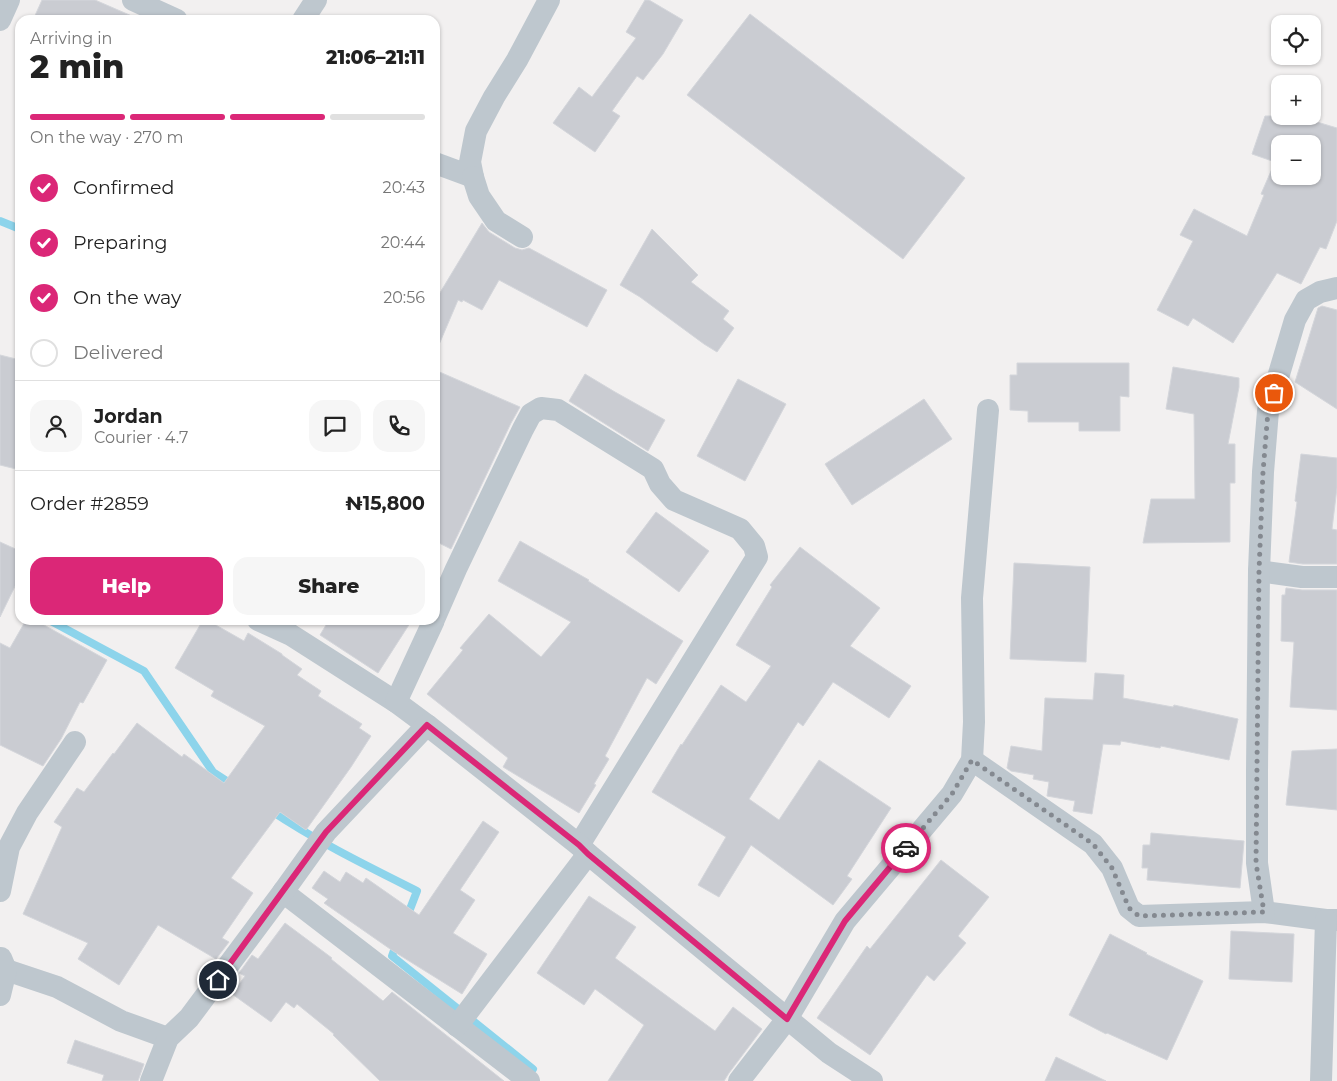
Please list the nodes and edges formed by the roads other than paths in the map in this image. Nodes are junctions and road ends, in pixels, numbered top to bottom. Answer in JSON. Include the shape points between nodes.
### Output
{"nodes":[{"id":1,"x":10,"y":0,"type":"edge"},
{"id":2,"x":133,"y":0,"type":"edge"},
{"id":3,"x":316,"y":0,"type":"edge"},
{"id":4,"x":549,"y":0,"type":"edge"},
{"id":5,"x":166,"y":15,"type":"edge"},
{"id":6,"x":306,"y":15,"type":"edge"},
{"id":7,"x":0,"y":20,"type":"edge"},
{"id":8,"x":440,"y":165,"type":"edge"},
{"id":9,"x":473,"y":177,"type":"junction"},
{"id":10,"x":522,"y":237,"type":"dead end"},
{"id":11,"x":1337,"y":288,"type":"edge"},
{"id":12,"x":988,"y":410,"type":"dead end"},
{"id":13,"x":1259,"y":571,"type":"junction"},
{"id":14,"x":1337,"y":577,"type":"edge"},
{"id":15,"x":440,"y":605,"type":"edge"},
{"id":16,"x":270,"y":625,"type":"edge"},
{"id":17,"x":431,"y":625,"type":"edge"},
{"id":18,"x":396,"y":702,"type":"junction"},
{"id":19,"x":427,"y":725,"type":"junction"},
{"id":20,"x":75,"y":742,"type":"dead end"},
{"id":21,"x":972,"y":760,"type":"junction"},
{"id":22,"x":584,"y":849,"type":"junction"},
{"id":23,"x":0,"y":892,"type":"edge"},
{"id":24,"x":283,"y":892,"type":"junction"},
{"id":25,"x":1264,"y":912,"type":"junction"},
{"id":26,"x":1331,"y":920,"type":"edge"},
{"id":27,"x":2,"y":964,"type":"edge"},
{"id":28,"x":0,"y":995,"type":"edge"},
{"id":29,"x":787,"y":1019,"type":"junction"},
{"id":30,"x":457,"y":1026,"type":"junction"},
{"id":31,"x":168,"y":1038,"type":"junction"},
{"id":32,"x":152,"y":1080,"type":"edge"},
{"id":33,"x":529,"y":1081,"type":"edge"},
{"id":34,"x":739,"y":1081,"type":"edge"},
{"id":35,"x":872,"y":1081,"type":"edge"},
{"id":36,"x":1321,"y":1081,"type":"edge"}],
"edges":[{"from":1,"to":7,"type":"street"},
{"from":2,"to":5,"type":"street"},
{"from":3,"to":6,"type":"street"},
{"from":4,"to":9,"type":"street","via":[[476,131],[470,162]]},
{"from":8,"to":9,"type":"street"},
{"from":9,"to":10,"type":"street","via":[[480,196],[496,221]]},
{"from":11,"to":13,"type":"street","via":[[1306,300],[1295,320],[1268,411]]},
{"from":12,"to":21,"type":"street","via":[[972,598]]},
{"from":13,"to":14,"type":"street","via":[[1302,577]]},
{"from":13,"to":25,"type":"street","via":[[1256,863]]},
{"from":15,"to":22,"type":"street","via":[[531,414],[541,408],[558,410],[653,469],[660,484],[674,500],[740,529],[754,546],[757,557]]},
{"from":16,"to":18,"type":"street","via":[[292,634]]},
{"from":17,"to":18,"type":"street"},
{"from":18,"to":19,"type":"street"},
{"from":19,"to":22,"type":"street"},
{"from":19,"to":24,"type":"street","via":[[326,832]]},
{"from":20,"to":23,"type":"street","via":[[27,813],[9,847]]},
{"from":21,"to":25,"type":"street","via":[[1093,844],[1112,868],[1129,908],[1139,916]]},
{"from":21,"to":29,"type":"street","via":[[952,794],[845,921]]},
{"from":22,"to":29,"type":"street"},
{"from":22,"to":30,"type":"street"},
{"from":24,"to":30,"type":"street"},
{"from":24,"to":31,"type":"street","via":[[189,1018]]},
{"from":25,"to":26,"type":"street"},
{"from":26,"to":36,"type":"street"},
{"from":27,"to":28,"type":"street"},
{"from":27,"to":31,"type":"street","via":[[57,987],[121,1021]]},
{"from":29,"to":34,"type":"street"},
{"from":29,"to":35,"type":"street","via":[[829,1053]]},
{"from":30,"to":33,"type":"street"},
{"from":31,"to":32,"type":"street"}]}
